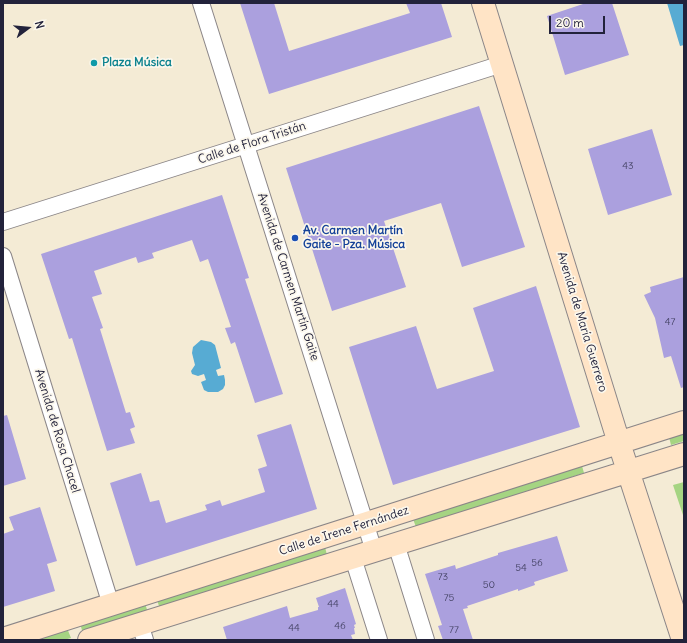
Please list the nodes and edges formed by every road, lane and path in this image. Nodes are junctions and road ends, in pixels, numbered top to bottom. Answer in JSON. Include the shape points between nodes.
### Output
{"nodes":[{"id":1,"x":201,"y":3,"type":"edge"},
{"id":2,"x":483,"y":3,"type":"edge"},
{"id":3,"x":502,"y":64,"type":"junction"},
{"id":4,"x":245,"y":145,"type":"junction"},
{"id":5,"x":3,"y":222,"type":"edge"},
{"id":6,"x":3,"y":256,"type":"edge"},
{"id":7,"x":684,"y":422,"type":"edge"},
{"id":8,"x":619,"y":443,"type":"junction"},
{"id":9,"x":684,"y":454,"type":"edge"},
{"id":10,"x":629,"y":472,"type":"junction"},
{"id":11,"x":365,"y":524,"type":"junction"},
{"id":12,"x":396,"y":544,"type":"junction"},
{"id":13,"x":374,"y":551,"type":"junction"},
{"id":14,"x":353,"y":558,"type":"junction"},
{"id":15,"x":111,"y":605,"type":"junction"},
{"id":16,"x":143,"y":632,"type":"edge"},
{"id":17,"x":3,"y":639,"type":"edge"},
{"id":18,"x":93,"y":639,"type":"edge"},
{"id":19,"x":379,"y":640,"type":"edge"},
{"id":20,"x":426,"y":640,"type":"edge"},
{"id":21,"x":683,"y":640,"type":"edge"}],
"edges":[{"from":1,"to":4,"type":"street","name":"Avenida de Carmen Martín Gaite"},
{"from":2,"to":3,"type":"street","name":"Avenida de María Guerrero"},
{"from":3,"to":4,"type":"street","name":"Calle de Flora Tristán"},
{"from":3,"to":8,"type":"street","name":"Avenida de María Guerrero"},
{"from":4,"to":5,"type":"street","name":"Calle de Flora Tristán"},
{"from":4,"to":11,"type":"street","name":"Avenida de Carmen Martín Gaite"},
{"from":6,"to":15,"type":"street","name":"Avenida de Rosa Chacel"},
{"from":7,"to":8,"type":"street","name":"Calle de Irene Fernández"},
{"from":8,"to":10,"type":"street","name":"Avenida de María Guerrero"},
{"from":8,"to":11,"type":"street","name":"Calle de Irene Fernández"},
{"from":9,"to":10,"type":"street"},
{"from":10,"to":12,"type":"street"},
{"from":10,"to":21,"type":"street","name":"Avenida de María Guerrero"},
{"from":11,"to":13,"type":"street","name":"Avenida de Carmen Martín Gaite"},
{"from":11,"to":15,"type":"street","name":"Calle de Irene Fernández"},
{"from":12,"to":13,"type":"street"},
{"from":12,"to":20,"type":"street"},
{"from":13,"to":14,"type":"street"},
{"from":14,"to":16,"type":"street"},
{"from":14,"to":19,"type":"street"},
{"from":15,"to":17,"type":"street","name":"Calle de Irene Fernández"},
{"from":16,"to":18,"type":"street"}]}
